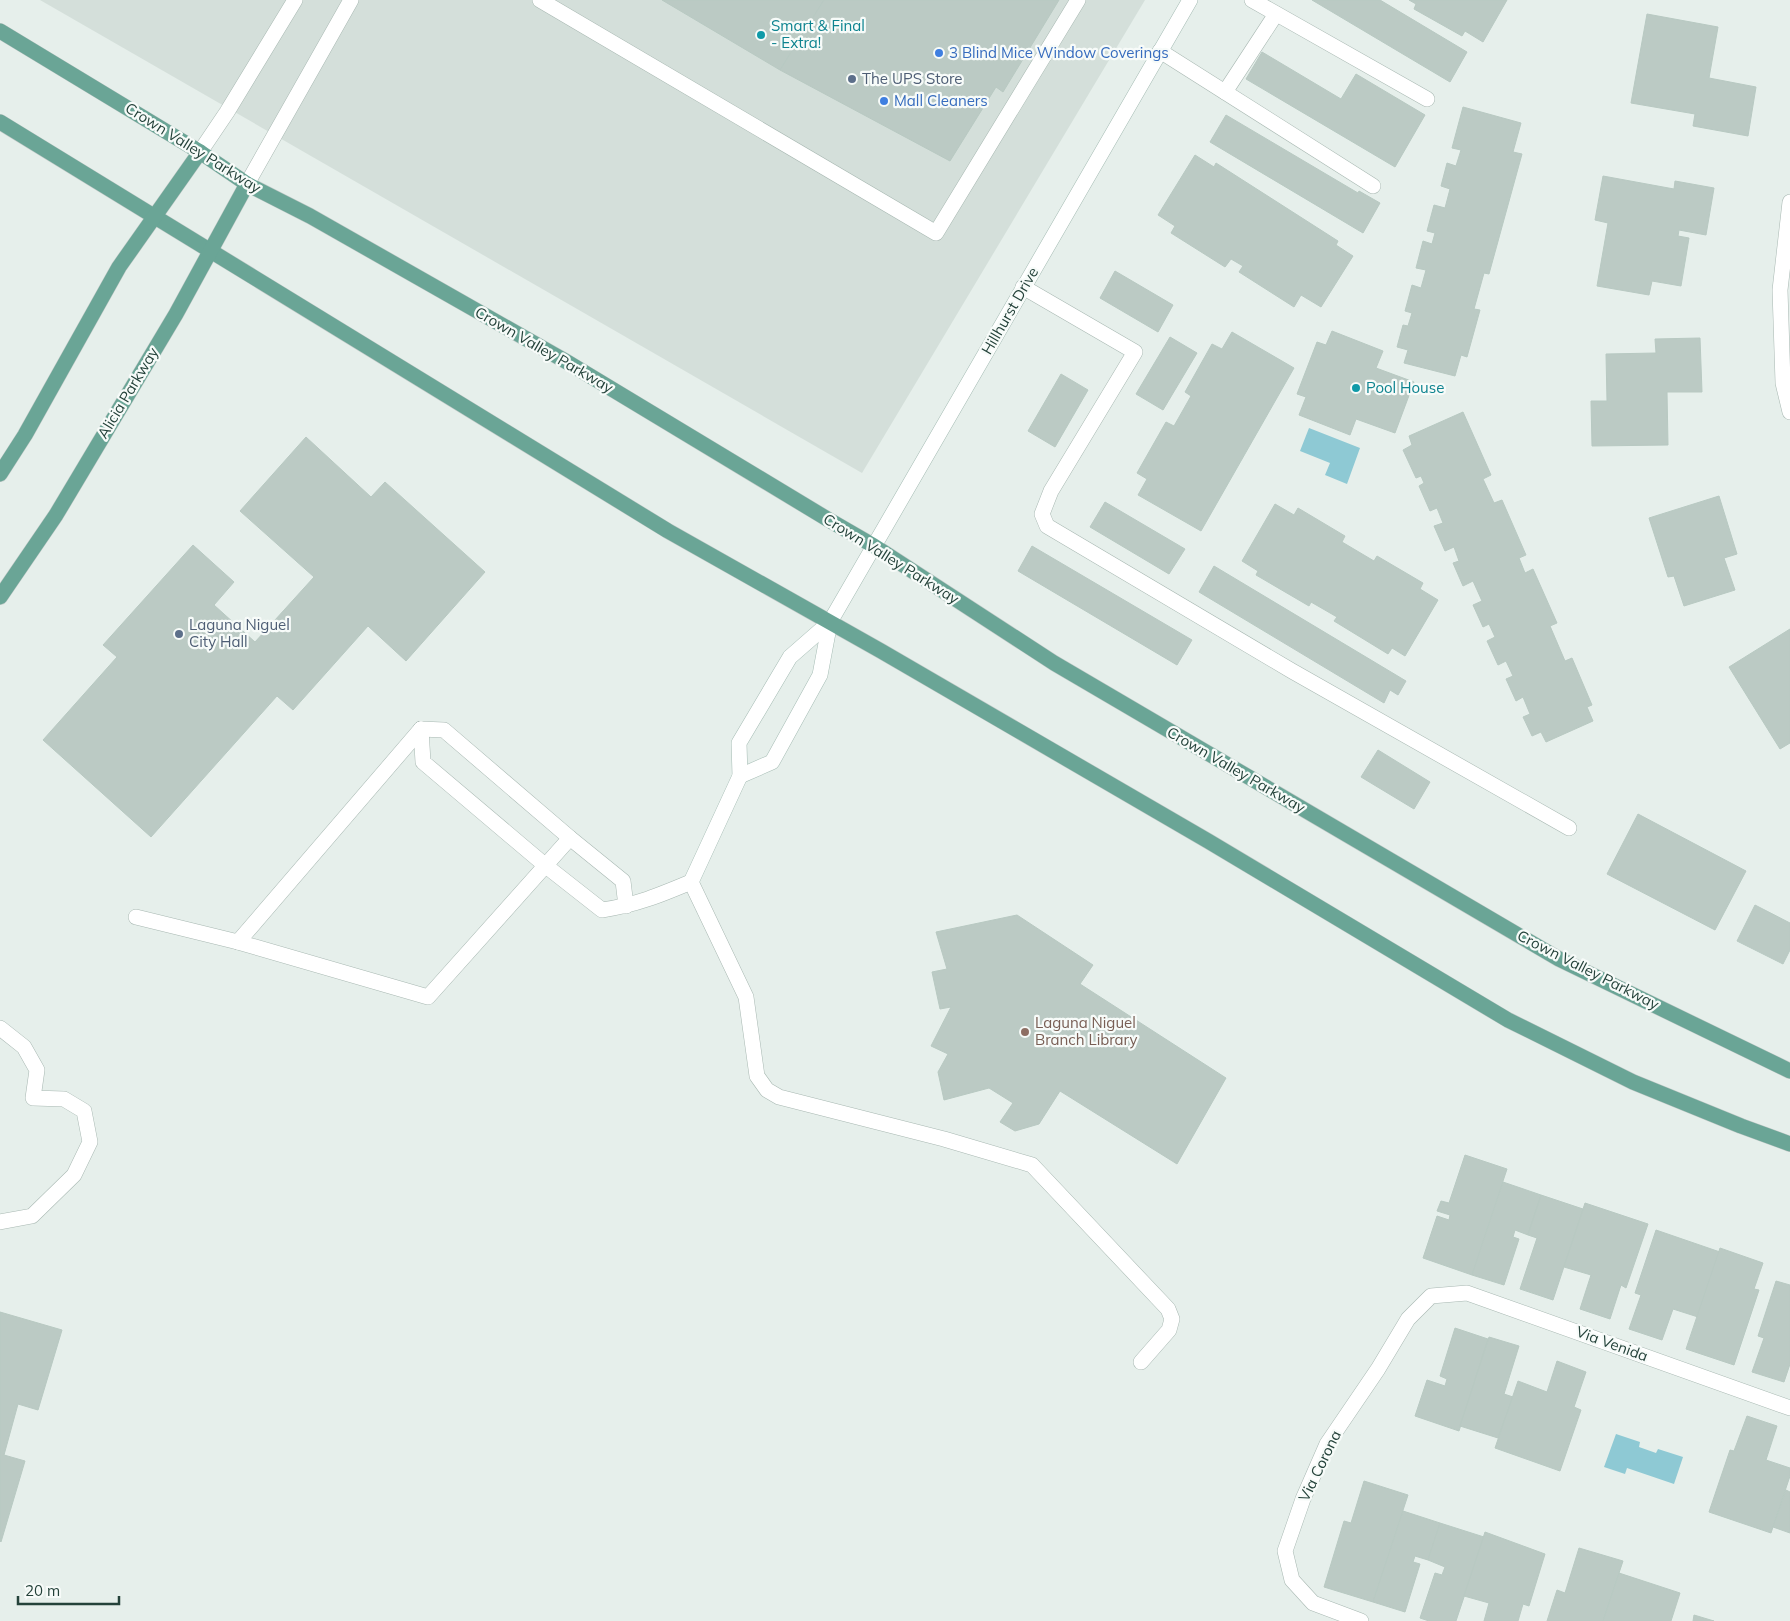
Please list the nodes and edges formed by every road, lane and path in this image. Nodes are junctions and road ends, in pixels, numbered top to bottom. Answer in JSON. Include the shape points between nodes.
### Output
{"nodes":[{"id":1,"x":295,"y":0,"type":"edge"},
{"id":2,"x":351,"y":0,"type":"edge"},
{"id":3,"x":540,"y":0,"type":"edge"},
{"id":4,"x":1078,"y":0,"type":"edge"},
{"id":5,"x":1190,"y":0,"type":"edge"},
{"id":6,"x":1252,"y":0,"type":"edge"},
{"id":7,"x":1276,"y":14,"type":"junction"},
{"id":8,"x":0,"y":31,"type":"edge"},
{"id":9,"x":1160,"y":51,"type":"junction"},
{"id":10,"x":1225,"y":92,"type":"junction"},
{"id":11,"x":1428,"y":99,"type":"dead end"},
{"id":12,"x":0,"y":122,"type":"edge"},
{"id":13,"x":200,"y":152,"type":"junction"},
{"id":14,"x":247,"y":184,"type":"junction"},
{"id":15,"x":1373,"y":186,"type":"dead end"},
{"id":16,"x":1790,"y":202,"type":"edge"},
{"id":17,"x":154,"y":216,"type":"junction"},
{"id":18,"x":211,"y":251,"type":"junction"},
{"id":19,"x":1023,"y":287,"type":"junction"},
{"id":20,"x":1790,"y":412,"type":"edge"},
{"id":21,"x":0,"y":474,"type":"edge"},
{"id":22,"x":874,"y":546,"type":"junction"},
{"id":23,"x":0,"y":597,"type":"edge"},
{"id":24,"x":830,"y":622,"type":"junction"},
{"id":25,"x":421,"y":729,"type":"junction"},
{"id":26,"x":740,"y":776,"type":"junction"},
{"id":27,"x":1569,"y":828,"type":"dead end"},
{"id":28,"x":570,"y":838,"type":"junction"},
{"id":29,"x":546,"y":866,"type":"junction"},
{"id":30,"x":691,"y":882,"type":"junction"},
{"id":31,"x":626,"y":906,"type":"junction"},
{"id":32,"x":136,"y":917,"type":"dead end"},
{"id":33,"x":238,"y":942,"type":"junction"},
{"id":34,"x":0,"y":1028,"type":"edge"},
{"id":35,"x":1790,"y":1071,"type":"edge"},
{"id":36,"x":1790,"y":1144,"type":"edge"},
{"id":37,"x":0,"y":1222,"type":"edge"},
{"id":38,"x":1431,"y":1296,"type":"joint"},
{"id":39,"x":1141,"y":1362,"type":"dead end"},
{"id":40,"x":1790,"y":1408,"type":"edge"},
{"id":41,"x":1361,"y":1621,"type":"edge"}],
"edges":[{"from":1,"to":13,"type":"street"},
{"from":2,"to":14,"type":"street"},
{"from":3,"to":4,"type":"street","via":[[936,234]]},
{"from":5,"to":9,"type":"street","name":"Hillhurst Drive"},
{"from":6,"to":7,"type":"street"},
{"from":7,"to":10,"type":"street"},
{"from":7,"to":11,"type":"street"},
{"from":8,"to":13,"type":"main road","name":"Crown Valley Parkway"},
{"from":9,"to":10,"type":"street"},
{"from":9,"to":19,"type":"street","name":"Hillhurst Drive"},
{"from":10,"to":15,"type":"street"},
{"from":12,"to":17,"type":"main road"},
{"from":13,"to":14,"type":"main road","name":"Crown Valley Parkway"},
{"from":13,"to":17,"type":"main road"},
{"from":14,"to":18,"type":"main road","name":"Alicia Parkway"},
{"from":14,"to":22,"type":"main road","name":"Crown Valley Parkway","via":[[310,216],[567,362]]},
{"from":16,"to":20,"type":"street","via":[[1780,290],[1782,382]]},
{"from":17,"to":18,"type":"main road"},
{"from":17,"to":21,"type":"main road","via":[[119,267]]},
{"from":18,"to":23,"type":"main road","name":"Alicia Parkway","via":[[56,515]]},
{"from":18,"to":24,"type":"main road","via":[[668,531]]},
{"from":19,"to":22,"type":"street","name":"Hillhurst Drive"},
{"from":19,"to":27,"type":"street","via":[[1135,352],[1051,491],[1042,514],[1047,526],[1283,666]]},
{"from":22,"to":24,"type":"street","name":"Hillhurst Drive"},
{"from":22,"to":35,"type":"main road","name":"Crown Valley Parkway","via":[[1054,663],[1559,959]]},
{"from":24,"to":26,"type":"street","via":[[790,657],[739,743]]},
{"from":24,"to":26,"type":"street","via":[[820,675],[772,762]]},
{"from":24,"to":36,"type":"main road","via":[[1508,1020],[1633,1082]]},
{"from":25,"to":28,"type":"street","via":[[444,730]]},
{"from":25,"to":29,"type":"street","via":[[423,762]]},
{"from":25,"to":33,"type":"street"},
{"from":26,"to":30,"type":"street"},
{"from":28,"to":29,"type":"street"},
{"from":28,"to":31,"type":"street","via":[[623,881]]},
{"from":29,"to":31,"type":"street","via":[[602,910]]},
{"from":29,"to":33,"type":"street","via":[[428,997]]},
{"from":30,"to":31,"type":"street"},
{"from":30,"to":39,"type":"street","via":[[746,997],[757,1076],[767,1090],[779,1097],[1032,1165],[1168,1309],[1172,1319],[1169,1330]]},
{"from":32,"to":33,"type":"street"},
{"from":34,"to":37,"type":"street","via":[[24,1046],[37,1070],[33,1098],[64,1099],[84,1111],[90,1142],[74,1174],[32,1216]]},
{"from":38,"to":40,"type":"street","name":"Via Venida","via":[[1467,1293]]},
{"from":38,"to":41,"type":"street","name":"Via Corona","via":[[1408,1319],[1327,1444],[1285,1550],[1292,1580],[1313,1603]]}]}
